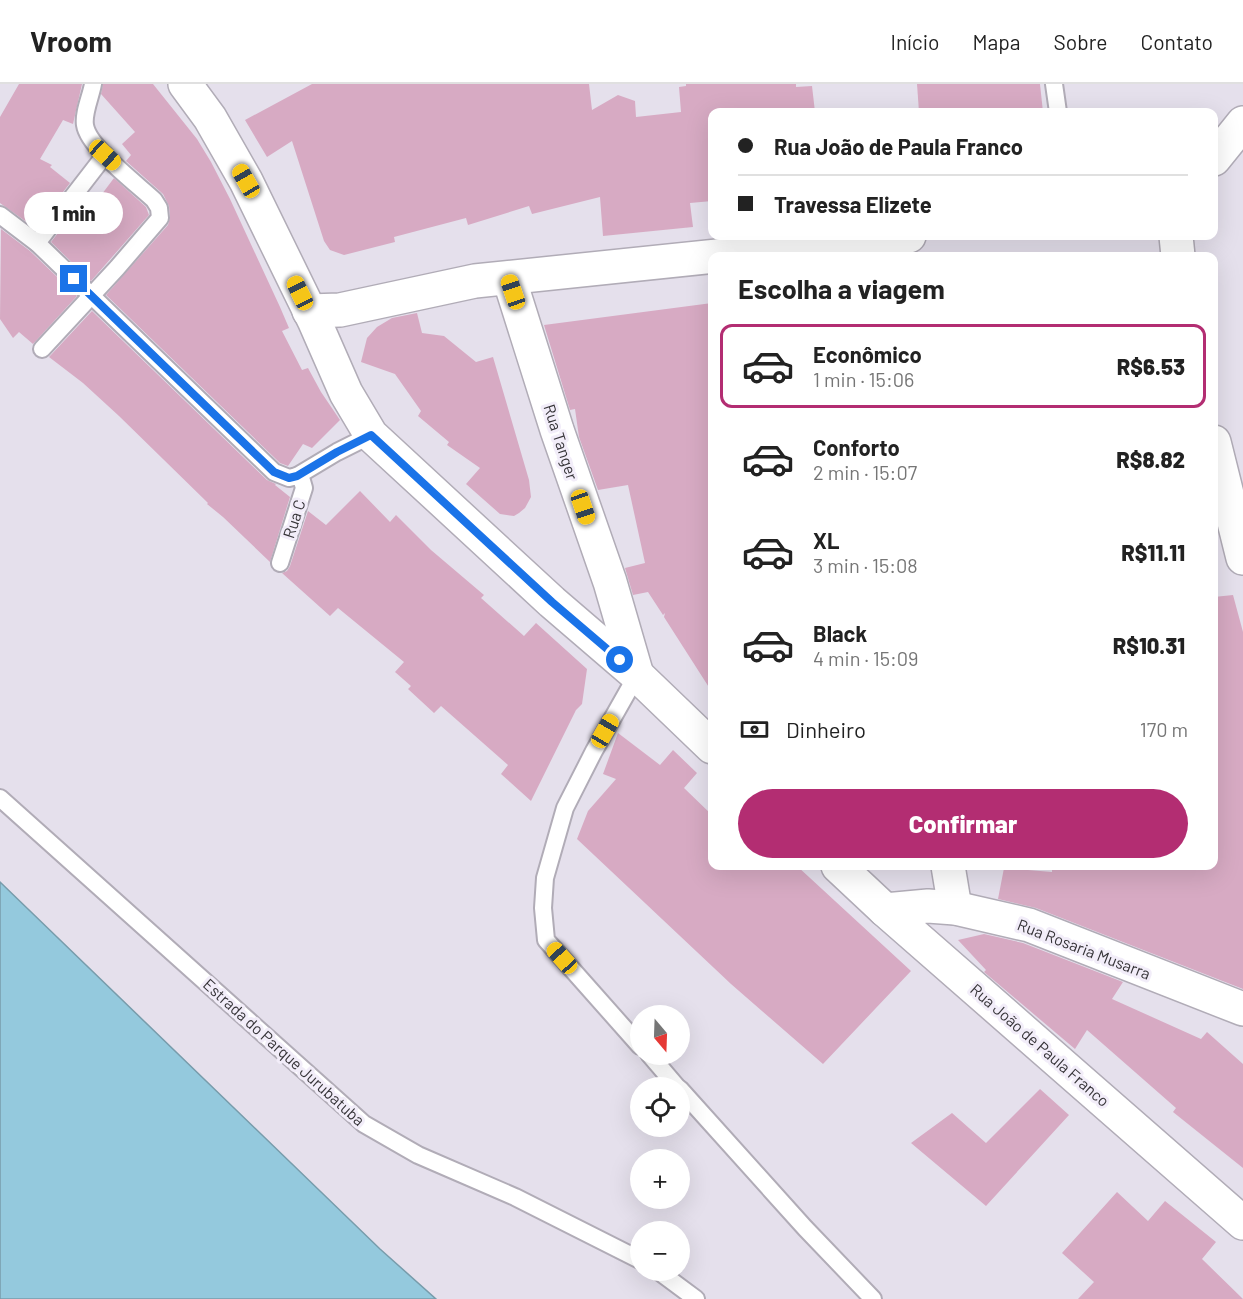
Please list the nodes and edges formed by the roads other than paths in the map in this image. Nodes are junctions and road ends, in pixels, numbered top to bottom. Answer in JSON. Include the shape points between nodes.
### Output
{"nodes":[{"id":1,"x":93,"y":84,"type":"edge"},
{"id":2,"x":186,"y":84,"type":"edge"},
{"id":3,"x":1054,"y":84,"type":"edge"},
{"id":4,"x":1057,"y":108,"type":"edge"},
{"id":5,"x":1243,"y":123,"type":"edge"},
{"id":6,"x":1218,"y":154,"type":"edge"},
{"id":7,"x":105,"y":155,"type":"junction"},
{"id":8,"x":0,"y":215,"type":"edge"},
{"id":9,"x":889,"y":240,"type":"edge"},
{"id":10,"x":37,"y":243,"type":"junction"},
{"id":11,"x":844,"y":249,"type":"edge"},
{"id":12,"x":809,"y":252,"type":"edge"},
{"id":13,"x":708,"y":261,"type":"edge"},
{"id":14,"x":509,"y":278,"type":"junction"},
{"id":15,"x":91,"y":296,"type":"junction"},
{"id":16,"x":309,"y":311,"type":"junction"},
{"id":17,"x":42,"y":349,"type":"dead end"},
{"id":18,"x":371,"y":435,"type":"junction"},
{"id":19,"x":1218,"y":458,"type":"edge"},
{"id":20,"x":297,"y":476,"type":"junction"},
{"id":21,"x":1243,"y":558,"type":"edge"},
{"id":22,"x":280,"y":563,"type":"dead end"},
{"id":23,"x":637,"y":675,"type":"junction"},
{"id":24,"x":708,"y":743,"type":"edge"},
{"id":25,"x":0,"y":798,"type":"edge"},
{"id":26,"x":842,"y":870,"type":"edge"},
{"id":27,"x":949,"y":870,"type":"edge"},
{"id":28,"x":956,"y":908,"type":"junction"},
{"id":29,"x":885,"y":910,"type":"junction"},
{"id":30,"x":1243,"y":1009,"type":"edge"},
{"id":31,"x":630,"y":1035,"type":"edge"},
{"id":32,"x":659,"y":1065,"type":"edge"},
{"id":33,"x":669,"y":1077,"type":"edge"},
{"id":34,"x":690,"y":1100,"type":"edge"},
{"id":35,"x":1243,"y":1223,"type":"edge"},
{"id":36,"x":630,"y":1255,"type":"edge"},
{"id":37,"x":672,"y":1281,"type":"edge"},
{"id":38,"x":696,"y":1299,"type":"edge"},
{"id":39,"x":873,"y":1299,"type":"edge"}],
"edges":[{"from":1,"to":7,"type":"lane","via":[[84,123],[92,141]]},
{"from":2,"to":16,"type":"street","via":[[246,181]]},
{"from":3,"to":4,"type":"lane"},
{"from":5,"to":6,"type":"street"},
{"from":7,"to":10,"type":"lane"},
{"from":7,"to":15,"type":"lane","via":[[154,200],[160,218]]},
{"from":8,"to":10,"type":"lane"},
{"from":9,"to":11,"type":"street"},
{"from":10,"to":15,"type":"lane"},
{"from":11,"to":12,"type":"street"},
{"from":13,"to":14,"type":"street"},
{"from":14,"to":16,"type":"street","via":[[475,281],[340,310]]},
{"from":14,"to":23,"type":"street","name":"Rua Tanger"},
{"from":15,"to":17,"type":"lane"},
{"from":15,"to":20,"type":"lane","via":[[274,472],[289,478]]},
{"from":16,"to":18,"type":"street","via":[[346,393]]},
{"from":18,"to":20,"type":"lane"},
{"from":18,"to":23,"type":"street"},
{"from":19,"to":21,"type":"street"},
{"from":20,"to":22,"type":"lane","name":"Rua C","via":[[303,488]]},
{"from":23,"to":24,"type":"street"},
{"from":23,"to":31,"type":"lane","via":[[565,808],[545,878],[543,908],[546,940]]},
{"from":25,"to":36,"type":"lane","name":"Estrada do Parque Jurubatuba","via":[[364,1124],[418,1155],[515,1197]]},
{"from":26,"to":29,"type":"street","name":"Rua João de Paula Franco"},
{"from":27,"to":28,"type":"street"},
{"from":28,"to":29,"type":"street","name":"Rua Rosaria Musarra"},
{"from":28,"to":30,"type":"street","name":"Rua Rosaria Musarra","via":[[1029,925]]},
{"from":29,"to":35,"type":"street","name":"Rua João de Paula Franco"},
{"from":32,"to":33,"type":"lane"},
{"from":34,"to":39,"type":"lane"},
{"from":37,"to":38,"type":"lane"}]}
